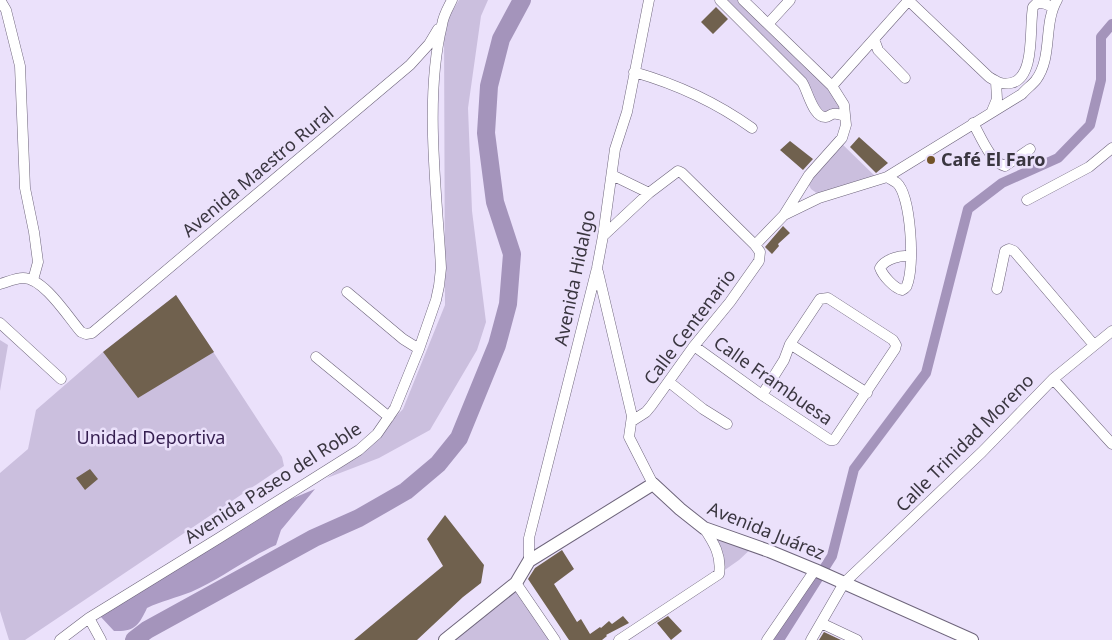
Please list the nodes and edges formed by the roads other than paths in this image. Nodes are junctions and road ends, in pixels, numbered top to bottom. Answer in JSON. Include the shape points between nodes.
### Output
{"nodes":[{"id":1,"x":0,"y":0,"type":"edge"},
{"id":2,"x":452,"y":0,"type":"edge"},
{"id":3,"x":649,"y":0,"type":"edge"},
{"id":4,"x":720,"y":0,"type":"edge"},
{"id":5,"x":743,"y":0,"type":"edge"},
{"id":6,"x":790,"y":0,"type":"edge"},
{"id":7,"x":908,"y":0,"type":"edge"},
{"id":8,"x":1029,"y":4,"type":"edge"},
{"id":9,"x":1055,"y":4,"type":"edge"},
{"id":10,"x":442,"y":23,"type":"junction"},
{"id":11,"x":768,"y":24,"type":"junction"},
{"id":12,"x":874,"y":39,"type":"junction"},
{"id":13,"x":634,"y":72,"type":"junction"},
{"id":14,"x":905,"y":78,"type":"dead end"},
{"id":15,"x":1000,"y":83,"type":"junction"},
{"id":16,"x":832,"y":86,"type":"junction"},
{"id":17,"x":992,"y":111,"type":"junction"},
{"id":18,"x":845,"y":116,"type":"junction"},
{"id":19,"x":973,"y":123,"type":"junction"},
{"id":20,"x":752,"y":128,"type":"dead end"},
{"id":21,"x":1112,"y":148,"type":"edge"},
{"id":22,"x":1030,"y":149,"type":"dead end"},
{"id":23,"x":612,"y":175,"type":"junction"},
{"id":24,"x":886,"y":177,"type":"junction"},
{"id":25,"x":649,"y":193,"type":"junction"},
{"id":26,"x":1027,"y":200,"type":"dead end"},
{"id":27,"x":784,"y":215,"type":"junction"},
{"id":28,"x":603,"y":236,"type":"junction"},
{"id":29,"x":756,"y":245,"type":"junction"},
{"id":30,"x":911,"y":257,"type":"junction"},
{"id":31,"x":598,"y":268,"type":"junction"},
{"id":32,"x":33,"y":280,"type":"junction"},
{"id":33,"x":0,"y":284,"type":"edge"},
{"id":34,"x":997,"y":289,"type":"dead end"},
{"id":35,"x":347,"y":292,"type":"dead end"},
{"id":36,"x":0,"y":323,"type":"edge"},
{"id":37,"x":1110,"y":336,"type":"edge"},
{"id":38,"x":790,"y":344,"type":"junction"},
{"id":39,"x":1094,"y":345,"type":"junction"},
{"id":40,"x":694,"y":346,"type":"junction"},
{"id":41,"x":419,"y":349,"type":"junction"},
{"id":42,"x":316,"y":357,"type":"dead end"},
{"id":43,"x":61,"y":379,"type":"dead end"},
{"id":44,"x":1053,"y":379,"type":"junction"},
{"id":45,"x":669,"y":382,"type":"junction"},
{"id":46,"x":867,"y":392,"type":"junction"},
{"id":47,"x":762,"y":395,"type":"junction"},
{"id":48,"x":389,"y":417,"type":"junction"},
{"id":49,"x":632,"y":421,"type":"junction"},
{"id":50,"x":727,"y":424,"type":"dead end"},
{"id":51,"x":1112,"y":444,"type":"edge"},
{"id":52,"x":653,"y":484,"type":"junction"},
{"id":53,"x":704,"y":528,"type":"junction"},
{"id":54,"x":529,"y":561,"type":"junction"},
{"id":55,"x":817,"y":570,"type":"junction"},
{"id":56,"x":842,"y":582,"type":"junction"},
{"id":57,"x":516,"y":583,"type":"junction"},
{"id":58,"x":91,"y":622,"type":"junction"},
{"id":59,"x":822,"y":623,"type":"junction"},
{"id":60,"x":60,"y":640,"type":"edge"},
{"id":61,"x":102,"y":640,"type":"edge"},
{"id":62,"x":445,"y":640,"type":"edge"},
{"id":63,"x":555,"y":640,"type":"edge"},
{"id":64,"x":619,"y":640,"type":"edge"},
{"id":65,"x":767,"y":640,"type":"edge"},
{"id":66,"x":811,"y":640,"type":"edge"},
{"id":67,"x":857,"y":640,"type":"edge"},
{"id":68,"x":972,"y":640,"type":"edge"}],
"edges":[{"from":1,"to":32,"type":"street","via":[[6,10],[20,66],[25,188],[38,262]]},
{"from":2,"to":10,"type":"street","name":"Avenida Paseo del Roble"},
{"from":3,"to":13,"type":"street","name":"Avenida Hidalgo"},
{"from":4,"to":18,"type":"street","via":[[802,82],[819,115]]},
{"from":5,"to":11,"type":"street"},
{"from":6,"to":11,"type":"street"},
{"from":7,"to":12,"type":"street"},
{"from":7,"to":15,"type":"street"},
{"from":8,"to":9,"type":"street"},
{"from":8,"to":15,"type":"street","via":[[1033,24],[1027,67],[1023,77],[1014,82]]},
{"from":9,"to":17,"type":"street","via":[[1049,20],[1045,57],[1036,80],[1022,94]]},
{"from":10,"to":32,"type":"street","name":"Avenida Maestro Rural","via":[[429,44],[410,64],[92,333],[81,332],[43,286]]},
{"from":10,"to":41,"type":"street","name":"Avenida Paseo del Roble","via":[[434,88],[441,268],[436,300]]},
{"from":11,"to":16,"type":"street"},
{"from":12,"to":14,"type":"street","via":[[878,50]]},
{"from":12,"to":16,"type":"street"},
{"from":13,"to":20,"type":"street","via":[[690,92]]},
{"from":13,"to":23,"type":"street","name":"Avenida Hidalgo","via":[[627,112],[614,149]]},
{"from":15,"to":17,"type":"street"},
{"from":16,"to":18,"type":"street","via":[[844,105]]},
{"from":17,"to":19,"type":"street"},
{"from":18,"to":27,"type":"street","via":[[842,138],[808,175]]},
{"from":19,"to":22,"type":"street","via":[[1000,165],[1005,166]]},
{"from":19,"to":24,"type":"street"},
{"from":21,"to":26,"type":"street","via":[[1089,167]]},
{"from":23,"to":25,"type":"street"},
{"from":23,"to":28,"type":"street","name":"Avenida Hidalgo"},
{"from":24,"to":27,"type":"street","via":[[819,198]]},
{"from":24,"to":30,"type":"street","via":[[897,183],[902,193],[911,233]]},
{"from":25,"to":28,"type":"street"},
{"from":25,"to":29,"type":"street","via":[[678,171]]},
{"from":27,"to":29,"type":"street"},
{"from":28,"to":31,"type":"street","name":"Avenida Hidalgo"},
{"from":29,"to":40,"type":"street","name":"Calle Centenario","via":[[760,252],[759,261]]},
{"from":30,"to":30,"type":"street","via":[[901,256],[880,268],[898,289],[907,286]]},
{"from":31,"to":49,"type":"street","name":"Avenida Juárez"},
{"from":31,"to":54,"type":"street","name":"Avenida Hidalgo","via":[[530,538]]},
{"from":32,"to":33,"type":"street","via":[[23,278]]},
{"from":34,"to":39,"type":"street","via":[[1005,251],[1009,249]]},
{"from":35,"to":41,"type":"street","via":[[402,339]]},
{"from":36,"to":43,"type":"street"},
{"from":37,"to":39,"type":"street","name":"Calle Trinidad Moreno"},
{"from":38,"to":46,"type":"street"},
{"from":38,"to":46,"type":"street","via":[[820,300],[828,298],[896,345]]},
{"from":38,"to":47,"type":"street"},
{"from":39,"to":44,"type":"street","name":"Calle Trinidad Moreno"},
{"from":40,"to":45,"type":"street","name":"Calle Centenario"},
{"from":40,"to":47,"type":"street","name":"Calle Frambuesa"},
{"from":41,"to":48,"type":"street","name":"Avenida Paseo del Roble"},
{"from":42,"to":48,"type":"street"},
{"from":44,"to":51,"type":"street"},
{"from":44,"to":56,"type":"street","name":"Calle Trinidad Moreno","via":[[982,452]]},
{"from":45,"to":49,"type":"street","name":"Calle Centenario","via":[[652,406]]},
{"from":45,"to":50,"type":"street"},
{"from":46,"to":47,"type":"street","name":"Calle Frambuesa","via":[[834,440]]},
{"from":48,"to":58,"type":"street","name":"Avenida Paseo del Roble","via":[[377,434],[359,450]]},
{"from":49,"to":52,"type":"street","name":"Avenida Juárez","via":[[629,437]]},
{"from":52,"to":53,"type":"main road","name":"Avenida Juárez"},
{"from":52,"to":54,"type":"main road"},
{"from":53,"to":55,"type":"main road","name":"Avenida Juárez"},
{"from":53,"to":64,"type":"street","via":[[716,545],[721,564],[719,574]]},
{"from":54,"to":57,"type":"main road"},
{"from":55,"to":56,"type":"main road","name":"Avenida Juárez"},
{"from":55,"to":65,"type":"street"},
{"from":56,"to":59,"type":"street","name":"Calle Trinidad Moreno"},
{"from":56,"to":68,"type":"main road","name":"Avenida Juárez"},
{"from":57,"to":62,"type":"main road"},
{"from":57,"to":63,"type":"street"},
{"from":58,"to":60,"type":"street","name":"Avenida Paseo del Roble"},
{"from":58,"to":61,"type":"street"},
{"from":59,"to":66,"type":"street","name":"Calle Trinidad Moreno"},
{"from":59,"to":67,"type":"street"}]}
